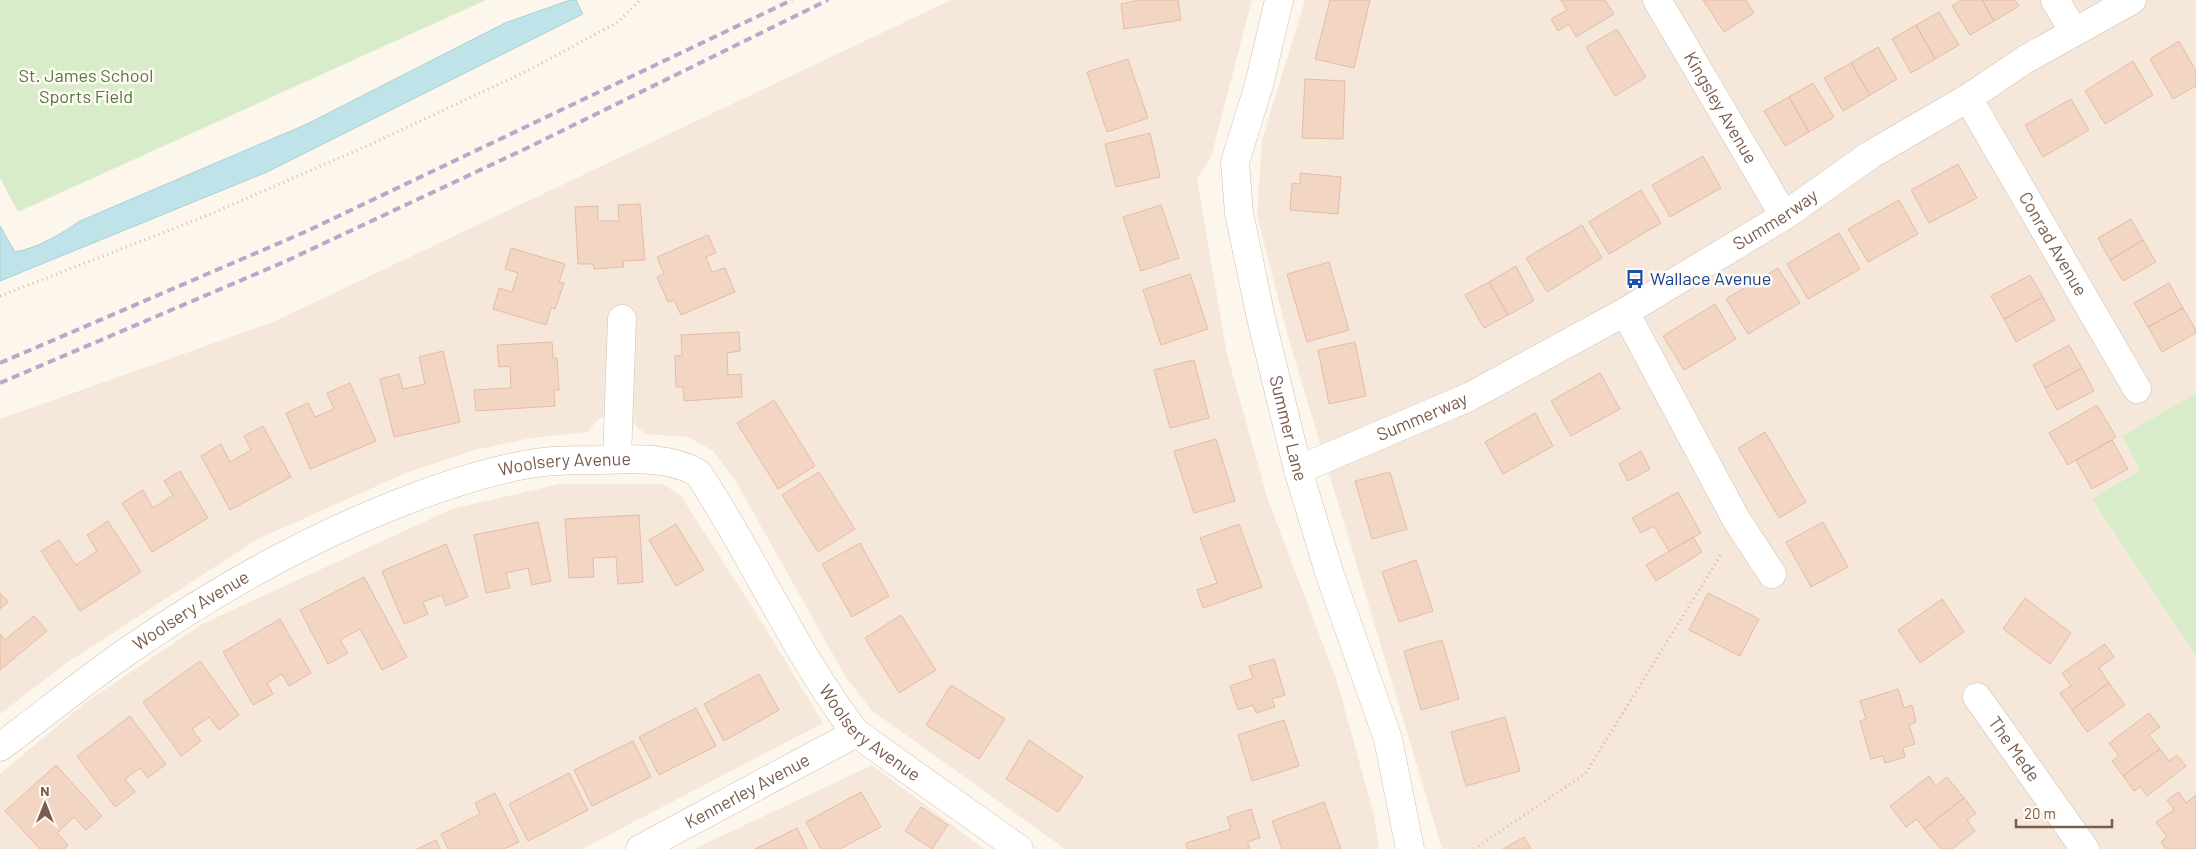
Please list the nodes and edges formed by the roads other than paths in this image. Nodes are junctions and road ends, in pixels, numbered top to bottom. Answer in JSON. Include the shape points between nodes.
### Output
{"nodes":[{"id":1,"x":1279,"y":0,"type":"edge"},
{"id":2,"x":1656,"y":0,"type":"edge"},
{"id":3,"x":2056,"y":0,"type":"edge"},
{"id":4,"x":2132,"y":0,"type":"edge"},
{"id":5,"x":2074,"y":32,"type":"junction"},
{"id":6,"x":1968,"y":98,"type":"junction"},
{"id":7,"x":1784,"y":216,"type":"junction"},
{"id":8,"x":1625,"y":312,"type":"junction"},
{"id":9,"x":622,"y":319,"type":"dead end"},
{"id":10,"x":2138,"y":389,"type":"dead end"},
{"id":11,"x":617,"y":460,"type":"junction"},
{"id":12,"x":1298,"y":470,"type":"junction"},
{"id":13,"x":1772,"y":574,"type":"dead end"},
{"id":14,"x":1977,"y":697,"type":"dead end"},
{"id":15,"x":856,"y":733,"type":"junction"},
{"id":16,"x":0,"y":747,"type":"edge"},
{"id":17,"x":1403,"y":846,"type":"edge"},
{"id":18,"x":640,"y":849,"type":"edge"},
{"id":19,"x":1017,"y":849,"type":"edge"},
{"id":20,"x":2085,"y":849,"type":"edge"}],
"edges":[{"from":1,"to":12,"type":"street","name":"Summer Lane","via":[[1259,85],[1235,162],[1239,212]]},
{"from":2,"to":7,"type":"street","name":"Kingsley Avenue"},
{"from":3,"to":5,"type":"street"},
{"from":4,"to":5,"type":"street","name":"Summerway"},
{"from":5,"to":6,"type":"street","name":"Summerway"},
{"from":6,"to":7,"type":"street","name":"Summerway","via":[[1870,155]]},
{"from":6,"to":10,"type":"street","name":"Conrad Avenue"},
{"from":7,"to":8,"type":"street","name":"Summerway"},
{"from":8,"to":12,"type":"street","name":"Summerway","via":[[1468,397]]},
{"from":8,"to":13,"type":"street","via":[[1736,519]]},
{"from":9,"to":11,"type":"street"},
{"from":11,"to":15,"type":"street","name":"Woolsery Avenue","via":[[668,462],[698,473],[782,620]]},
{"from":11,"to":16,"type":"street","name":"Woolsery Avenue","via":[[562,460],[495,472],[420,495],[311,542],[248,576],[132,648]]},
{"from":12,"to":17,"type":"street","name":"Summer Lane","via":[[1330,576],[1388,739]]},
{"from":14,"to":20,"type":"street","name":"The Mede"},
{"from":15,"to":18,"type":"street","name":"Kennerley Avenue"},
{"from":15,"to":19,"type":"street","name":"Woolsery Avenue"}]}
